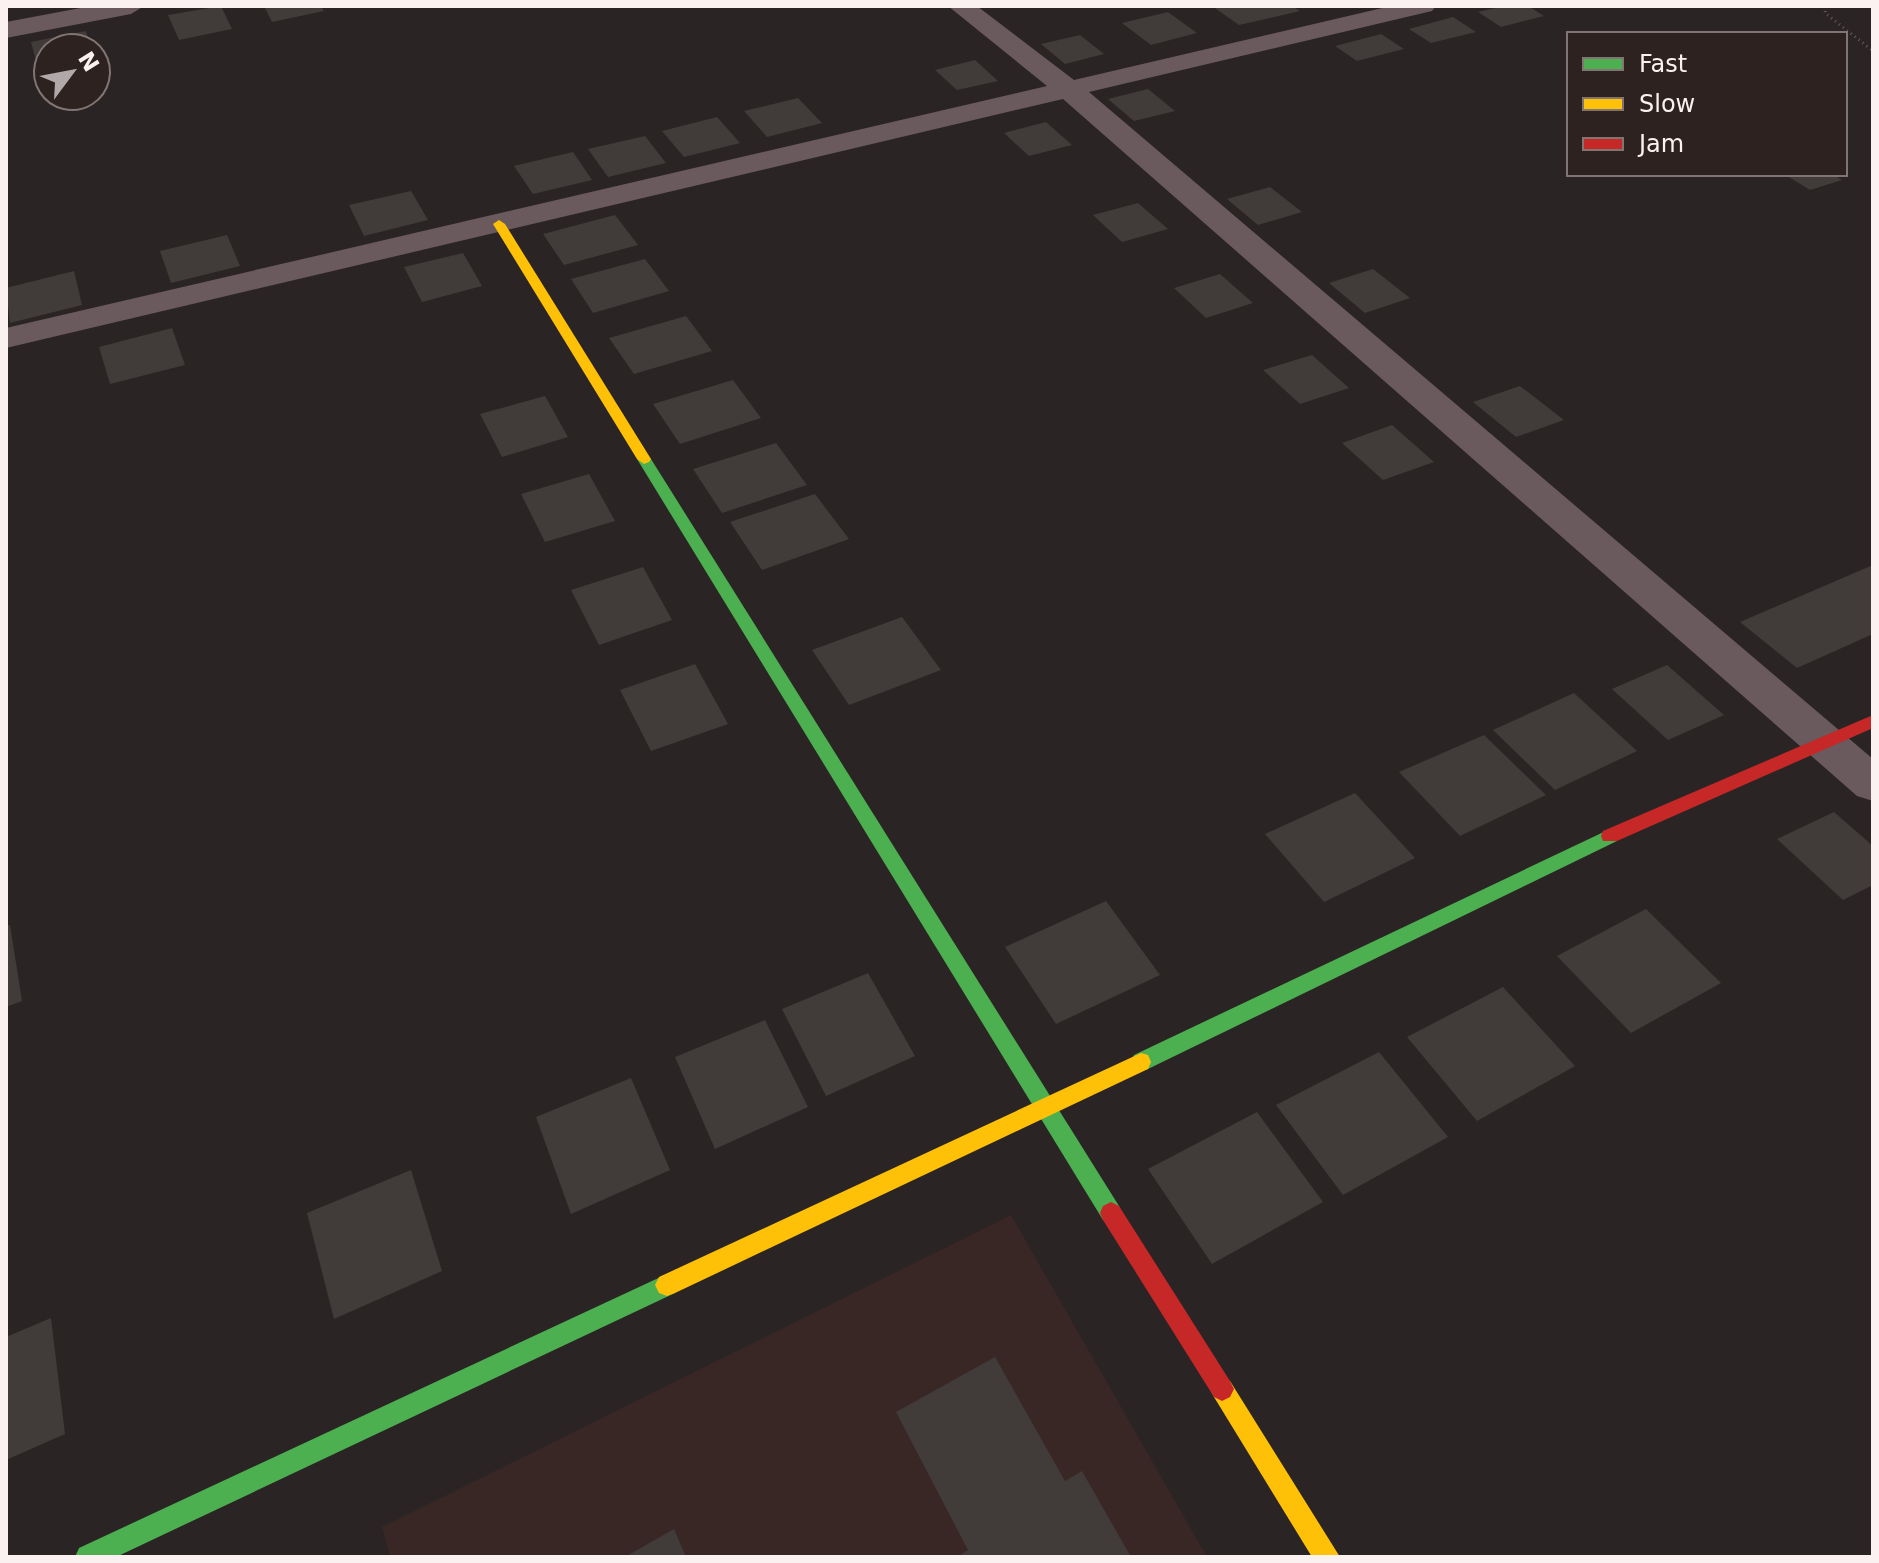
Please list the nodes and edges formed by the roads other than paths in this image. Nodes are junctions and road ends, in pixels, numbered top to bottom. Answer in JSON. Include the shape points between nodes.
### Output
{"nodes":[{"id":1,"x":131,"y":6,"type":"edge"},
{"id":2,"x":961,"y":6,"type":"edge"},
{"id":3,"x":1423,"y":6,"type":"edge"},
{"id":4,"x":6,"y":30,"type":"edge"},
{"id":5,"x":1066,"y":87,"type":"junction"},
{"id":6,"x":499,"y":224,"type":"junction"},
{"id":7,"x":6,"y":338,"type":"edge"},
{"id":8,"x":1873,"y":721,"type":"edge"},
{"id":9,"x":1825,"y":744,"type":"junction"},
{"id":10,"x":1873,"y":784,"type":"edge"},
{"id":11,"x":1045,"y":1108,"type":"junction"},
{"id":12,"x":88,"y":1557,"type":"edge"},
{"id":13,"x":1327,"y":1557,"type":"edge"}],
"edges":[{"from":1,"to":4,"type":"street"},
{"from":2,"to":5,"type":"street"},
{"from":3,"to":5,"type":"street"},
{"from":5,"to":6,"type":"street"},
{"from":5,"to":9,"type":"street"},
{"from":6,"to":7,"type":"street"},
{"from":6,"to":11,"type":"street"},
{"from":8,"to":9,"type":"street"},
{"from":9,"to":10,"type":"street"},
{"from":9,"to":11,"type":"street","via":[[1617,833]]},
{"from":11,"to":12,"type":"street"},
{"from":11,"to":13,"type":"street"}]}
